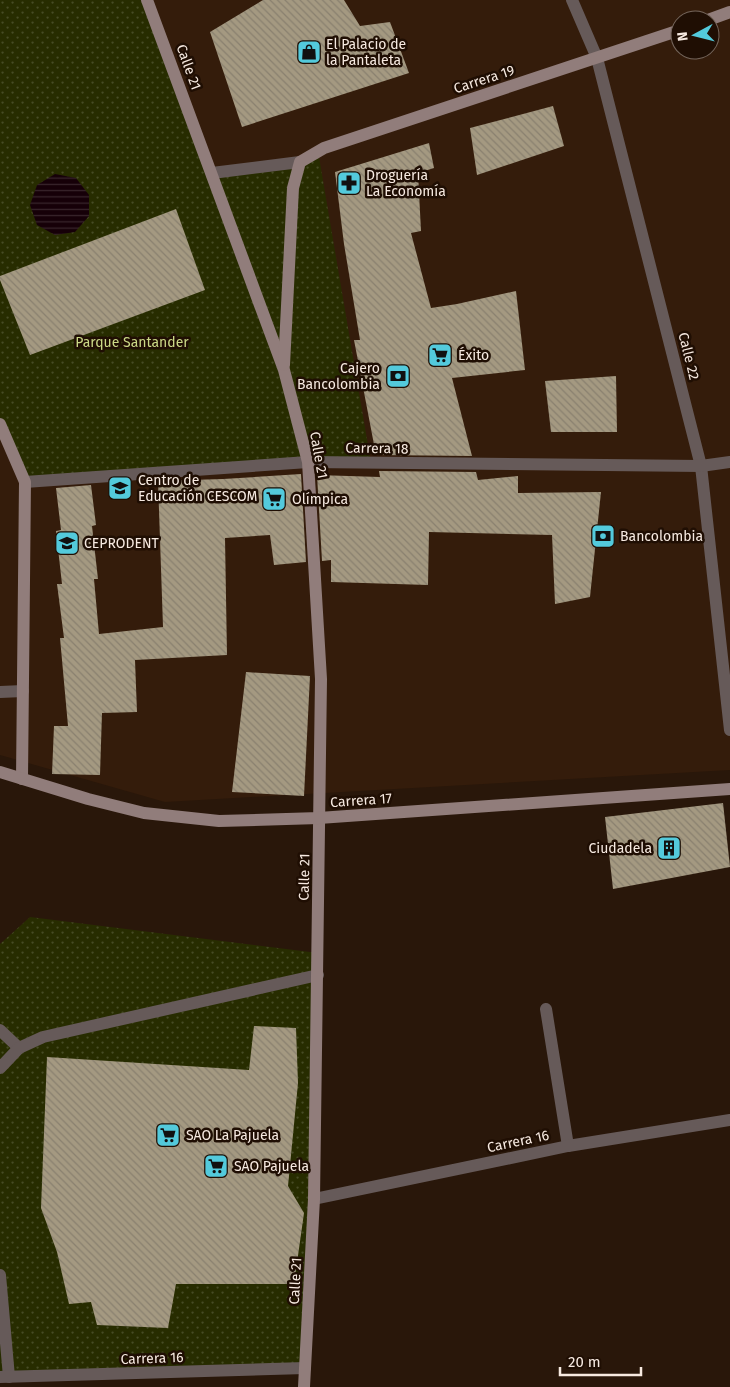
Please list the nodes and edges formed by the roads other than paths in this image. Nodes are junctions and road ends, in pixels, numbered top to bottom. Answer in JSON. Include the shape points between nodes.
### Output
{"nodes":[{"id":1,"x":148,"y":0,"type":"edge"},
{"id":2,"x":572,"y":0,"type":"edge"},
{"id":3,"x":670,"y":33,"type":"edge"},
{"id":4,"x":597,"y":58,"type":"junction"},
{"id":5,"x":300,"y":162,"type":"junction"},
{"id":6,"x":212,"y":173,"type":"junction"},
{"id":7,"x":284,"y":370,"type":"junction"},
{"id":8,"x":0,"y":424,"type":"edge"},
{"id":9,"x":308,"y":462,"type":"junction"},
{"id":10,"x":730,"y":462,"type":"edge"},
{"id":11,"x":701,"y":466,"type":"junction"},
{"id":12,"x":25,"y":482,"type":"junction"},
{"id":13,"x":23,"y":691,"type":"junction"},
{"id":14,"x":0,"y":692,"type":"edge"},
{"id":15,"x":730,"y":730,"type":"edge"},
{"id":16,"x":0,"y":772,"type":"edge"},
{"id":17,"x":22,"y":780,"type":"junction"},
{"id":18,"x":730,"y":789,"type":"edge"},
{"id":19,"x":319,"y":818,"type":"junction"},
{"id":20,"x":318,"y":975,"type":"junction"},
{"id":21,"x":546,"y":1010,"type":"dead end"},
{"id":22,"x":0,"y":1030,"type":"edge"},
{"id":23,"x":19,"y":1048,"type":"junction"},
{"id":24,"x":0,"y":1068,"type":"edge"},
{"id":25,"x":730,"y":1120,"type":"edge"},
{"id":26,"x":568,"y":1146,"type":"junction"},
{"id":27,"x":314,"y":1199,"type":"junction"},
{"id":28,"x":0,"y":1275,"type":"edge"},
{"id":29,"x":305,"y":1368,"type":"junction"},
{"id":30,"x":4,"y":1377,"type":"edge"},
{"id":31,"x":304,"y":1387,"type":"edge"}],
"edges":[{"from":1,"to":6,"type":"main road","name":"Calle 21"},
{"from":2,"to":4,"type":"street","name":"Calle 22"},
{"from":3,"to":4,"type":"main road","name":"Carrera 19"},
{"from":4,"to":5,"type":"main road","name":"Carrera 19","via":[[324,148]]},
{"from":4,"to":11,"type":"street","name":"Calle 22"},
{"from":5,"to":6,"type":"street"},
{"from":5,"to":7,"type":"main road","name":"Calle 21","via":[[293,188]]},
{"from":6,"to":7,"type":"main road","name":"Calle 21"},
{"from":7,"to":9,"type":"main road","name":"Calle 21"},
{"from":8,"to":12,"type":"main road"},
{"from":9,"to":11,"type":"street","name":"Carrera 18"},
{"from":9,"to":12,"type":"street","name":"Carrera 18"},
{"from":9,"to":19,"type":"main road","name":"Calle 21","via":[[321,679]]},
{"from":10,"to":11,"type":"street","name":"Carrera 18"},
{"from":11,"to":15,"type":"street","name":"Calle 22"},
{"from":12,"to":13,"type":"main road"},
{"from":13,"to":14,"type":"street"},
{"from":13,"to":17,"type":"main road"},
{"from":16,"to":17,"type":"main road","name":"Carrera 17"},
{"from":17,"to":19,"type":"main road","name":"Carrera 17","via":[[144,813],[219,820]]},
{"from":18,"to":19,"type":"main road","name":"Carrera 17"},
{"from":19,"to":20,"type":"main road","name":"Calle 21"},
{"from":20,"to":23,"type":"street","via":[[43,1037]]},
{"from":20,"to":27,"type":"main road","name":"Calle 21"},
{"from":21,"to":26,"type":"street"},
{"from":22,"to":23,"type":"street"},
{"from":23,"to":24,"type":"street"},
{"from":25,"to":26,"type":"street","name":"Carrera 16"},
{"from":26,"to":27,"type":"street","name":"Carrera 16"},
{"from":27,"to":29,"type":"main road","name":"Calle 21"},
{"from":28,"to":30,"type":"street"},
{"from":29,"to":30,"type":"street","name":"Carrera 16"},
{"from":29,"to":31,"type":"main road","name":"Calle 21"}]}
